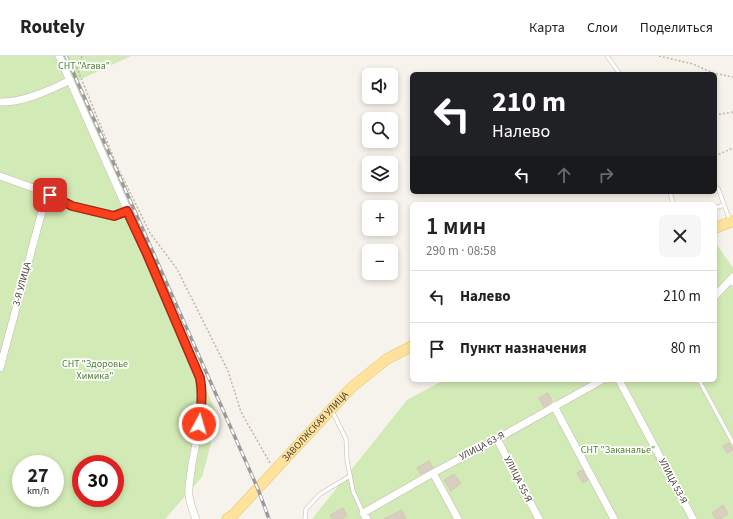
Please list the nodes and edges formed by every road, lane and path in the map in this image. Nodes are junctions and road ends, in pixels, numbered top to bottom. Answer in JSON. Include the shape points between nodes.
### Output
{"nodes":[{"id":1,"x":59,"y":56,"type":"edge"},
{"id":2,"x":82,"y":56,"type":"edge"},
{"id":3,"x":607,"y":56,"type":"edge"},
{"id":4,"x":660,"y":56,"type":"edge"},
{"id":5,"x":619,"y":72,"type":"edge"},
{"id":6,"x":712,"y":72,"type":"edge"},
{"id":7,"x":717,"y":74,"type":"edge"},
{"id":8,"x":733,"y":77,"type":"edge"},
{"id":9,"x":70,"y":80,"type":"junction"},
{"id":10,"x":0,"y":102,"type":"edge"},
{"id":11,"x":733,"y":112,"type":"edge"},
{"id":12,"x":717,"y":115,"type":"edge"},
{"id":13,"x":733,"y":148,"type":"edge"},
{"id":14,"x":717,"y":155,"type":"edge"},
{"id":15,"x":0,"y":176,"type":"edge"},
{"id":16,"x":718,"y":188,"type":"dead end"},
{"id":17,"x":45,"y":200,"type":"dead end"},
{"id":18,"x":724,"y":205,"type":"junction"},
{"id":19,"x":717,"y":207,"type":"edge"},
{"id":20,"x":127,"y":211,"type":"junction"},
{"id":21,"x":732,"y":222,"type":"edge"},
{"id":22,"x":717,"y":227,"type":"edge"},
{"id":23,"x":732,"y":282,"type":"edge"},
{"id":24,"x":717,"y":294,"type":"edge"},
{"id":25,"x":410,"y":347,"type":"edge"},
{"id":26,"x":0,"y":368,"type":"edge"},
{"id":27,"x":598,"y":382,"type":"edge"},
{"id":28,"x":620,"y":382,"type":"edge"},
{"id":29,"x":700,"y":382,"type":"edge"},
{"id":30,"x":554,"y":406,"type":"junction"},
{"id":31,"x":331,"y":410,"type":"junction"},
{"id":32,"x":497,"y":439,"type":"junction"},
{"id":33,"x":733,"y":443,"type":"edge"},
{"id":34,"x":275,"y":472,"type":"junction"},
{"id":35,"x":433,"y":472,"type":"junction"},
{"id":36,"x":350,"y":476,"type":"junction"},
{"id":37,"x":365,"y":516,"type":"edge"},
{"id":38,"x":231,"y":517,"type":"edge"},
{"id":39,"x":196,"y":519,"type":"edge"},
{"id":40,"x":306,"y":519,"type":"edge"},
{"id":41,"x":458,"y":519,"type":"edge"},
{"id":42,"x":539,"y":519,"type":"edge"},
{"id":43,"x":614,"y":519,"type":"edge"},
{"id":44,"x":693,"y":519,"type":"edge"}],
"edges":[{"from":1,"to":9,"type":"street"},
{"from":2,"to":34,"type":"path","via":[[77,68],[117,166],[150,233],[177,269],[228,371],[241,412]]},
{"from":3,"to":5,"type":"lane"},
{"from":4,"to":6,"type":"path","via":[[693,64]]},
{"from":7,"to":8,"type":"path"},
{"from":9,"to":10,"type":"street","via":[[56,88],[16,101]]},
{"from":9,"to":20,"type":"street"},
{"from":11,"to":12,"type":"path"},
{"from":13,"to":14,"type":"path"},
{"from":15,"to":20,"type":"street","via":[[39,190],[72,206],[114,216]]},
{"from":16,"to":18,"type":"lane"},
{"from":17,"to":26,"type":"street","name":"3-Я УЛИЦА"},
{"from":18,"to":19,"type":"lane"},
{"from":18,"to":21,"type":"lane"},
{"from":20,"to":39,"type":"street","via":[[200,378],[202,401],[189,482],[189,495]]},
{"from":21,"to":22,"type":"main road"},
{"from":23,"to":24,"type":"street"},
{"from":25,"to":31,"type":"main road","name":"ЗАВОЛЖСКАЯ УЛИЦА","via":[[387,359],[352,387]]},
{"from":27,"to":30,"type":"street","name":"УЛИЦА 63-Я"},
{"from":28,"to":44,"type":"street","name":"УЛИЦА 53-Я"},
{"from":29,"to":33,"type":"lane"},
{"from":30,"to":32,"type":"street","name":"УЛИЦА 63-Я"},
{"from":30,"to":43,"type":"street"},
{"from":31,"to":34,"type":"main road","name":"ЗАВОЛЖСКАЯ УЛИЦА"},
{"from":31,"to":36,"type":"lane","via":[[346,439]]},
{"from":32,"to":35,"type":"street","name":"УЛИЦА 63-Я"},
{"from":32,"to":42,"type":"street","name":"УЛИЦА 55-Я"},
{"from":34,"to":38,"type":"main road","name":"ЗАВОЛЖСКАЯ УЛИЦА"},
{"from":35,"to":37,"type":"street","name":"УЛИЦА 63-Я"},
{"from":35,"to":41,"type":"street"},
{"from":36,"to":37,"type":"lane","via":[[353,491]]},
{"from":36,"to":40,"type":"lane","via":[[320,494],[306,509]]}]}
